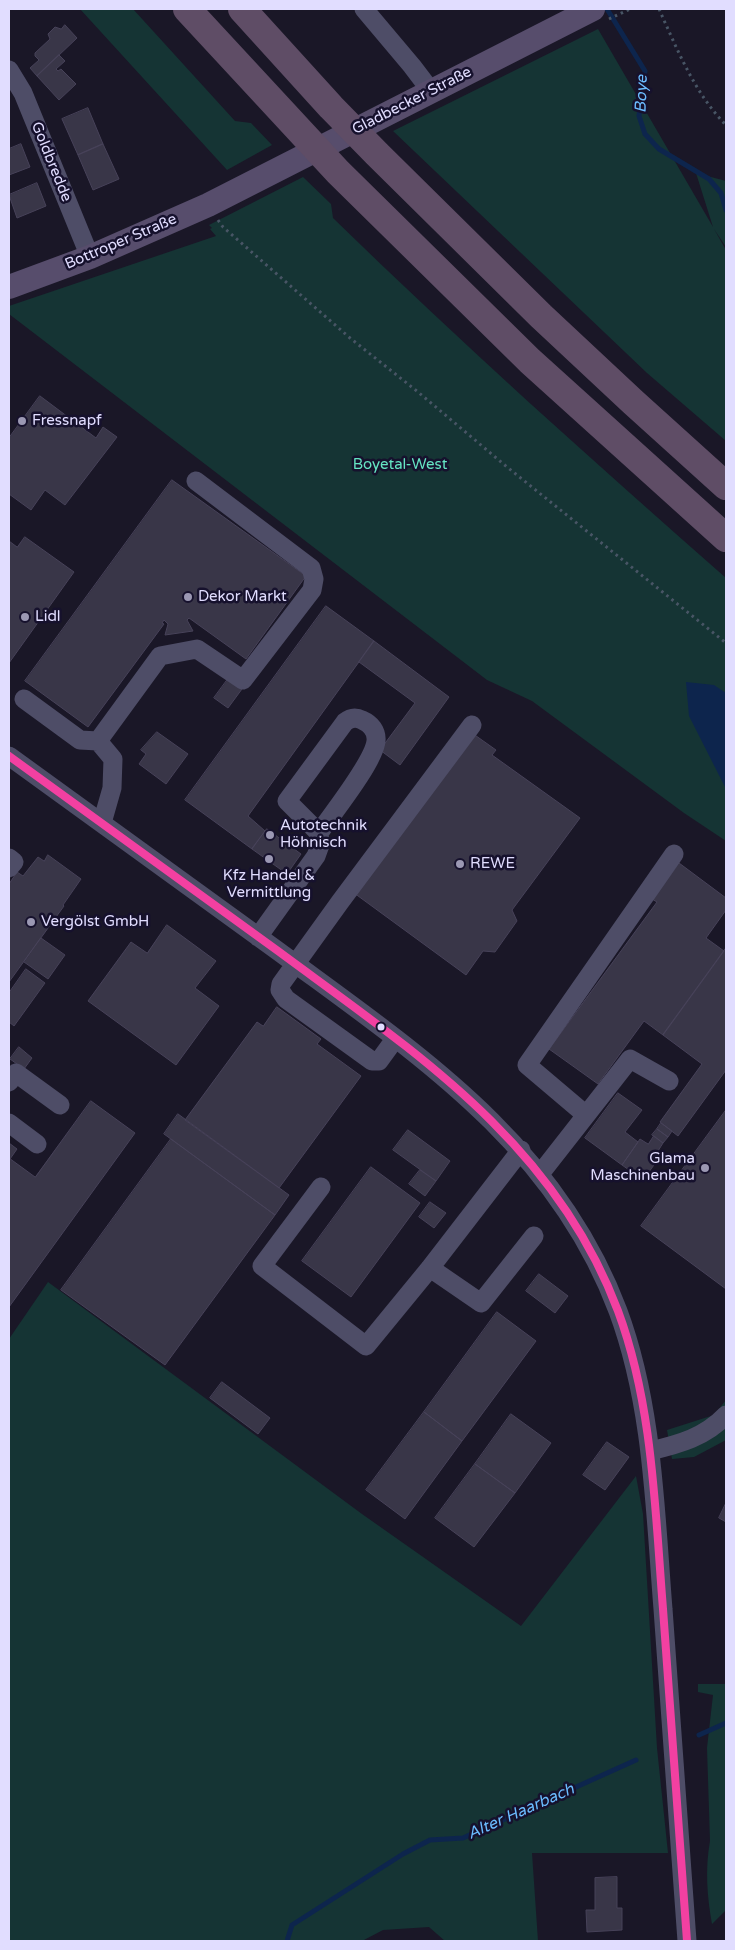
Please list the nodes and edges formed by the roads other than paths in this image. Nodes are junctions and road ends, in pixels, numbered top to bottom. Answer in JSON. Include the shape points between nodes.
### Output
{"nodes":[{"id":1,"x":187,"y":9,"type":"edge"},
{"id":2,"x":242,"y":9,"type":"edge"},
{"id":3,"x":364,"y":9,"type":"edge"},
{"id":4,"x":593,"y":9,"type":"edge"},
{"id":5,"x":9,"y":70,"type":"edge"},
{"id":6,"x":431,"y":91,"type":"junction"},
{"id":7,"x":231,"y":193,"type":"joint"},
{"id":8,"x":90,"y":256,"type":"junction"},
{"id":9,"x":9,"y":287,"type":"edge"},
{"id":10,"x":196,"y":481,"type":"dead end"},
{"id":11,"x":726,"y":486,"type":"edge"},
{"id":12,"x":726,"y":538,"type":"edge"},
{"id":13,"x":24,"y":699,"type":"dead end"},
{"id":14,"x":472,"y":725,"type":"dead end"},
{"id":15,"x":98,"y":741,"type":"junction"},
{"id":16,"x":9,"y":756,"type":"edge"},
{"id":17,"x":102,"y":823,"type":"junction"},
{"id":18,"x":319,"y":833,"type":"junction"},
{"id":19,"x":674,"y":854,"type":"dead end"},
{"id":20,"x":9,"y":858,"type":"edge"},
{"id":21,"x":9,"y":868,"type":"edge"},
{"id":22,"x":258,"y":937,"type":"junction"},
{"id":23,"x":295,"y":964,"type":"junction"},
{"id":24,"x":395,"y":1039,"type":"junction"},
{"id":25,"x":669,"y":1081,"type":"dead end"},
{"id":26,"x":9,"y":1082,"type":"edge"},
{"id":27,"x":60,"y":1105,"type":"dead end"},
{"id":28,"x":586,"y":1115,"type":"junction"},
{"id":29,"x":9,"y":1123,"type":"edge"},
{"id":30,"x":37,"y":1144,"type":"dead end"},
{"id":31,"x":521,"y":1150,"type":"junction"},
{"id":32,"x":540,"y":1174,"type":"junction"},
{"id":33,"x":321,"y":1187,"type":"dead end"},
{"id":34,"x":534,"y":1236,"type":"dead end"},
{"id":35,"x":430,"y":1268,"type":"junction"},
{"id":36,"x":726,"y":1414,"type":"edge"},
{"id":37,"x":650,"y":1451,"type":"junction"},
{"id":38,"x":687,"y":1941,"type":"edge"}],
"edges":[{"from":1,"to":12,"type":"highway","via":[[338,172],[530,361]]},
{"from":2,"to":11,"type":"highway","via":[[331,107],[548,323]]},
{"from":3,"to":6,"type":"street"},
{"from":4,"to":6,"type":"main road","name":"Gladbecker Straße"},
{"from":5,"to":8,"type":"street","name":"Goldbredde","via":[[23,93]]},
{"from":6,"to":7,"type":"main road","name":"Gladbecker Straße"},
{"from":7,"to":8,"type":"main road","name":"Bottroper Straße"},
{"from":8,"to":9,"type":"main road","name":"Bottroper Straße"},
{"from":10,"to":15,"type":"street","via":[[311,568],[312,590],[243,680],[197,649],[160,656]]},
{"from":13,"to":15,"type":"street","via":[[80,740]]},
{"from":14,"to":23,"type":"street"},
{"from":15,"to":17,"type":"street","via":[[113,759],[112,788]]},
{"from":16,"to":17,"type":"street"},
{"from":17,"to":22,"type":"street"},
{"from":18,"to":18,"type":"street","via":[[288,801],[345,722],[349,718],[359,718],[374,729],[376,741],[369,761]]},
{"from":18,"to":22,"type":"street","via":[[320,846],[316,856]]},
{"from":19,"to":28,"type":"street","via":[[527,1065]]},
{"from":20,"to":21,"type":"street","via":[[14,862]]},
{"from":22,"to":23,"type":"street"},
{"from":23,"to":24,"type":"street"},
{"from":23,"to":24,"type":"street","via":[[281,984],[280,990],[286,999],[372,1061],[379,1061]]},
{"from":24,"to":31,"type":"street","via":[[458,1089]]},
{"from":25,"to":28,"type":"street","via":[[630,1059]]},
{"from":26,"to":27,"type":"street","via":[[16,1073]]},
{"from":28,"to":32,"type":"street"},
{"from":29,"to":30,"type":"street"},
{"from":31,"to":32,"type":"street"},
{"from":31,"to":35,"type":"street"},
{"from":32,"to":37,"type":"street","via":[[580,1230],[618,1311],[632,1354]]},
{"from":33,"to":35,"type":"street","via":[[262,1266],[366,1346]]},
{"from":34,"to":35,"type":"street","via":[[481,1303]]},
{"from":36,"to":37,"type":"street","via":[[710,1430],[692,1440]]},
{"from":37,"to":38,"type":"street"}]}
